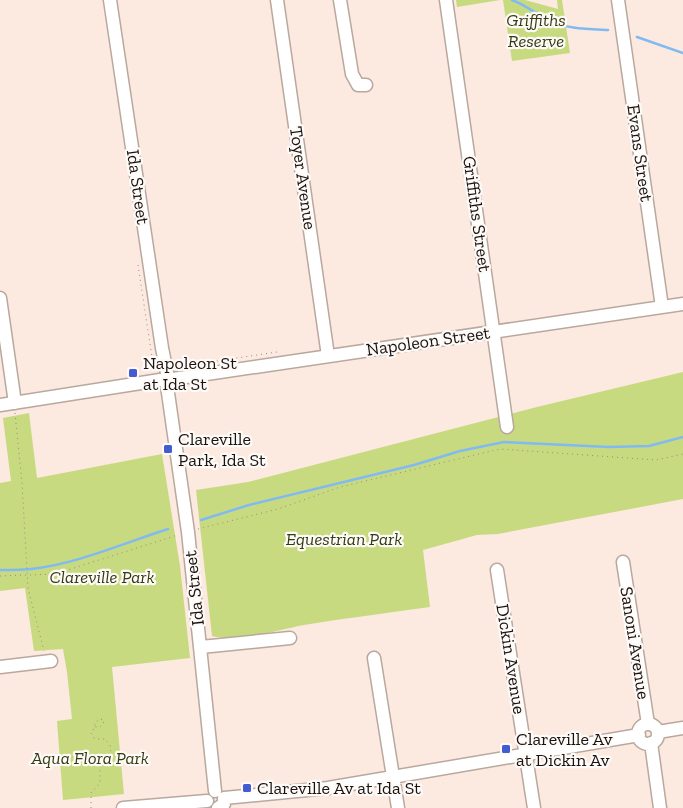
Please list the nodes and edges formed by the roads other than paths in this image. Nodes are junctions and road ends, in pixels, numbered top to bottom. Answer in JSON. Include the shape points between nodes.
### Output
{"nodes":[{"id":1,"x":110,"y":0,"type":"edge"},
{"id":2,"x":277,"y":0,"type":"edge"},
{"id":3,"x":340,"y":0,"type":"edge"},
{"id":4,"x":446,"y":0,"type":"edge"},
{"id":5,"x":618,"y":0,"type":"edge"},
{"id":6,"x":366,"y":85,"type":"dead end"},
{"id":7,"x":0,"y":298,"type":"edge"},
{"id":8,"x":683,"y":304,"type":"edge"},
{"id":9,"x":662,"y":307,"type":"junction"},
{"id":10,"x":493,"y":332,"type":"junction"},
{"id":11,"x":328,"y":356,"type":"junction"},
{"id":12,"x":167,"y":380,"type":"junction"},
{"id":13,"x":16,"y":403,"type":"junction"},
{"id":14,"x":0,"y":405,"type":"edge"},
{"id":15,"x":507,"y":427,"type":"dead end"},
{"id":16,"x":623,"y":562,"type":"dead end"},
{"id":17,"x":497,"y":570,"type":"dead end"},
{"id":18,"x":290,"y":638,"type":"dead end"},
{"id":19,"x":201,"y":647,"type":"junction"},
{"id":20,"x":374,"y":658,"type":"dead end"},
{"id":21,"x":49,"y":661,"type":"road end"},
{"id":22,"x":0,"y":667,"type":"edge"},
{"id":23,"x":648,"y":724,"type":"junction"},
{"id":24,"x":683,"y":728,"type":"edge"},
{"id":25,"x":658,"y":732,"type":"junction"},
{"id":26,"x":639,"y":735,"type":"junction"},
{"id":27,"x":651,"y":743,"type":"junction"},
{"id":28,"x":526,"y":754,"type":"junction"},
{"id":29,"x":393,"y":777,"type":"junction"},
{"id":30,"x":216,"y":801,"type":"edge"},
{"id":31,"x":123,"y":808,"type":"edge"},
{"id":32,"x":398,"y":808,"type":"edge"},
{"id":33,"x":534,"y":808,"type":"edge"},
{"id":34,"x":660,"y":808,"type":"edge"}],
"edges":[{"from":1,"to":12,"type":"street","name":"Ida Street"},
{"from":2,"to":11,"type":"street","name":"Toyer Avenue"},
{"from":3,"to":6,"type":"street","via":[[352,74],[358,86]]},
{"from":4,"to":10,"type":"street","name":"Griffiths Street"},
{"from":5,"to":9,"type":"street","name":"Evans Street"},
{"from":7,"to":13,"type":"street"},
{"from":8,"to":9,"type":"street","name":"Napoleon Street"},
{"from":9,"to":10,"type":"street","name":"Napoleon Street"},
{"from":10,"to":11,"type":"street","name":"Napoleon Street"},
{"from":10,"to":15,"type":"street","name":"Griffiths Street"},
{"from":11,"to":12,"type":"street","name":"Napoleon Street"},
{"from":12,"to":13,"type":"street","name":"Napoleon Street"},
{"from":12,"to":19,"type":"street","name":"Ida Street"},
{"from":13,"to":14,"type":"street","name":"Napoleon Street"},
{"from":16,"to":23,"type":"street","name":"Sanoni Avenue"},
{"from":17,"to":28,"type":"street","name":"Dickin Avenue"},
{"from":18,"to":19,"type":"street"},
{"from":19,"to":30,"type":"street","name":"Ida Street"},
{"from":20,"to":29,"type":"street"},
{"from":21,"to":22,"type":"street"},
{"from":23,"to":25,"type":"street"},
{"from":23,"to":26,"type":"street","via":[[642,726]]},
{"from":24,"to":25,"type":"street"},
{"from":25,"to":27,"type":"street"},
{"from":26,"to":27,"type":"street","via":[[642,741]]},
{"from":26,"to":28,"type":"street"},
{"from":27,"to":34,"type":"street"},
{"from":28,"to":29,"type":"street"},
{"from":28,"to":33,"type":"street","name":"Dickin Avenue"},
{"from":29,"to":30,"type":"street"},
{"from":29,"to":32,"type":"street"},
{"from":30,"to":31,"type":"street"}]}
